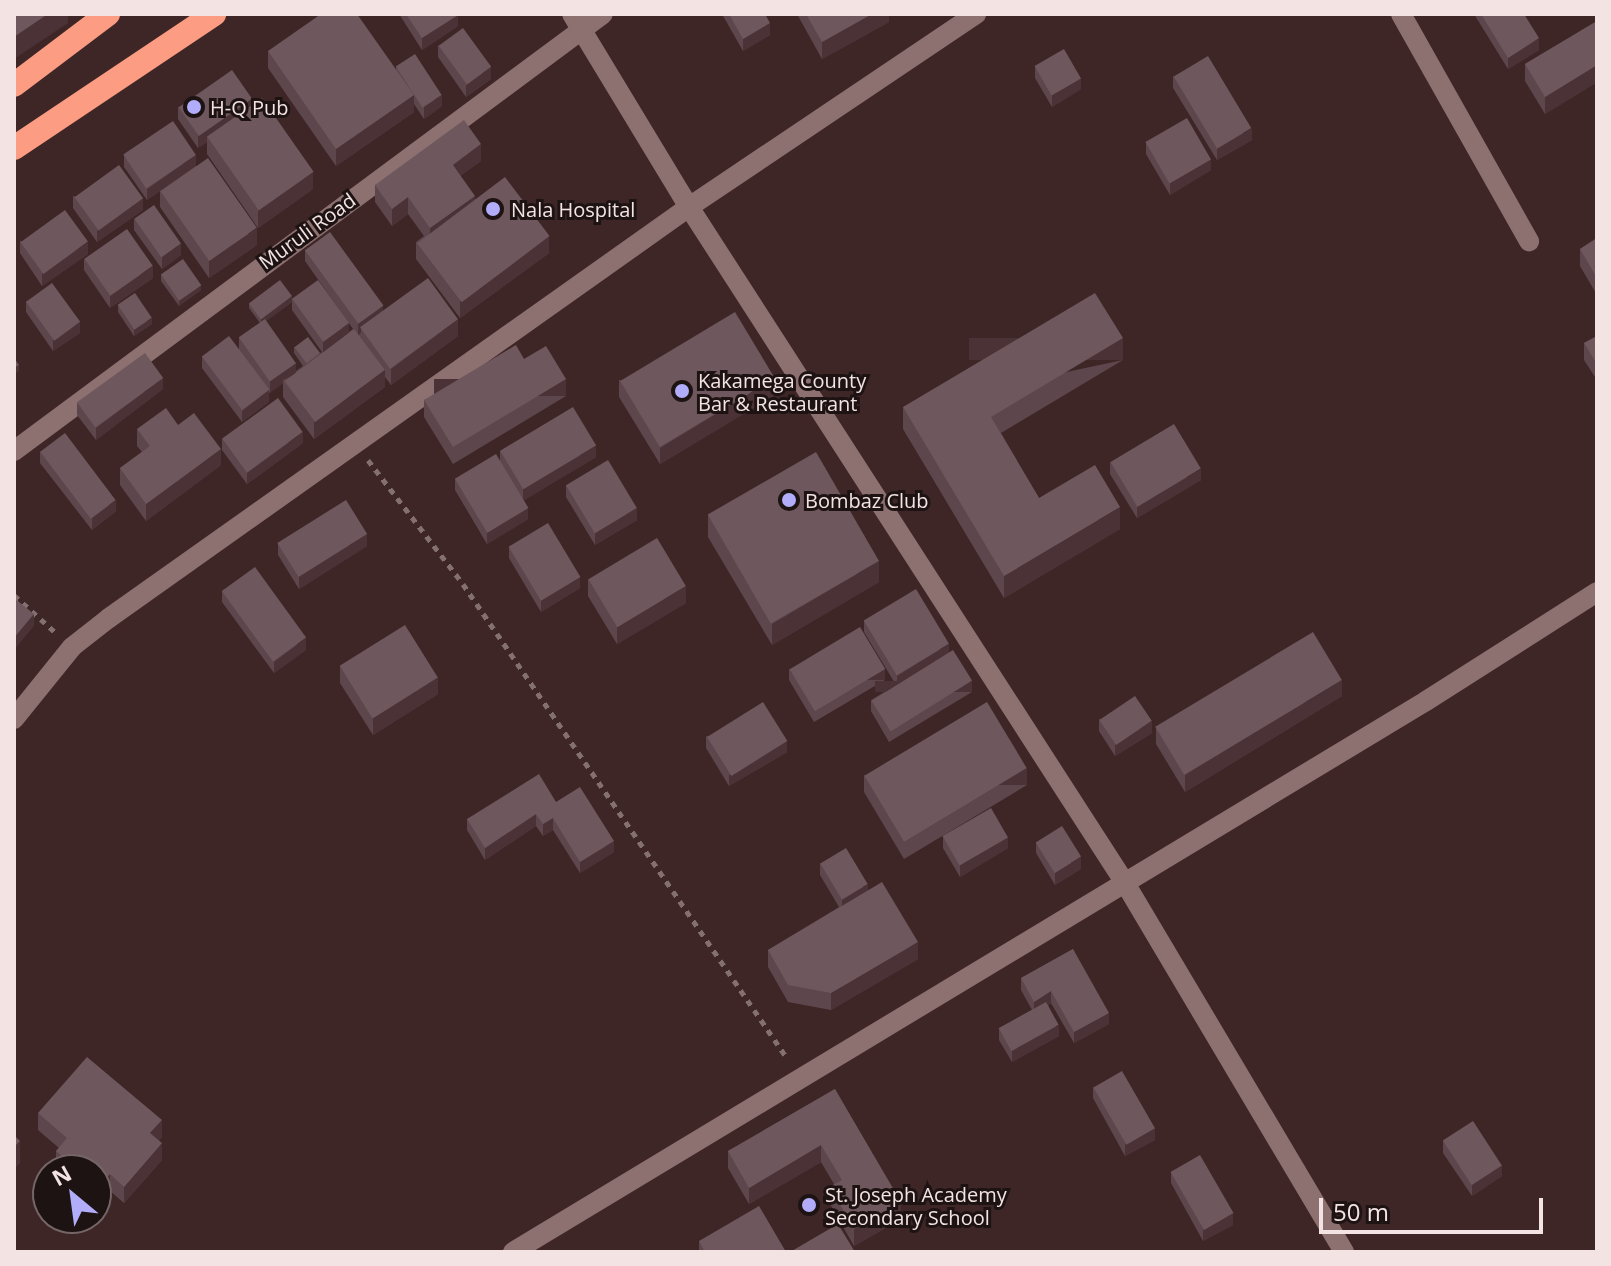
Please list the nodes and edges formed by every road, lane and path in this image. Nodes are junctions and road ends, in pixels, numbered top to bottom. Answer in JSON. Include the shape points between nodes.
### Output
{"nodes":[{"id":1,"x":108,"y":14,"type":"edge"},
{"id":2,"x":603,"y":14,"type":"edge"},
{"id":3,"x":976,"y":14,"type":"edge"},
{"id":4,"x":1401,"y":14,"type":"edge"},
{"id":5,"x":207,"y":16,"type":"edge"},
{"id":6,"x":577,"y":21,"type":"edge"},
{"id":7,"x":14,"y":85,"type":"edge"},
{"id":8,"x":14,"y":148,"type":"edge"},
{"id":9,"x":689,"y":207,"type":"junction"},
{"id":10,"x":1529,"y":241,"type":"dead end"},
{"id":11,"x":357,"y":446,"type":"junction"},
{"id":12,"x":14,"y":451,"type":"edge"},
{"id":13,"x":1597,"y":592,"type":"edge"},
{"id":14,"x":14,"y":595,"type":"edge"},
{"id":15,"x":72,"y":647,"type":"junction"},
{"id":16,"x":14,"y":719,"type":"edge"},
{"id":17,"x":1125,"y":883,"type":"junction"},
{"id":18,"x":801,"y":1078,"type":"junction"},
{"id":19,"x":513,"y":1252,"type":"edge"},
{"id":20,"x":1344,"y":1252,"type":"edge"}],
"edges":[{"from":1,"to":7,"type":"highway"},
{"from":2,"to":6,"type":"street","name":"Muruli Road"},
{"from":3,"to":9,"type":"street"},
{"from":4,"to":10,"type":"street"},
{"from":5,"to":8,"type":"highway"},
{"from":6,"to":9,"type":"street"},
{"from":6,"to":12,"type":"street","name":"Muruli Road"},
{"from":9,"to":11,"type":"street"},
{"from":9,"to":17,"type":"street"},
{"from":11,"to":15,"type":"street"},
{"from":11,"to":18,"type":"path","via":[[463,584]]},
{"from":13,"to":17,"type":"street"},
{"from":14,"to":15,"type":"path"},
{"from":15,"to":16,"type":"street"},
{"from":17,"to":18,"type":"street"},
{"from":17,"to":20,"type":"street"},
{"from":18,"to":19,"type":"street"}]}
